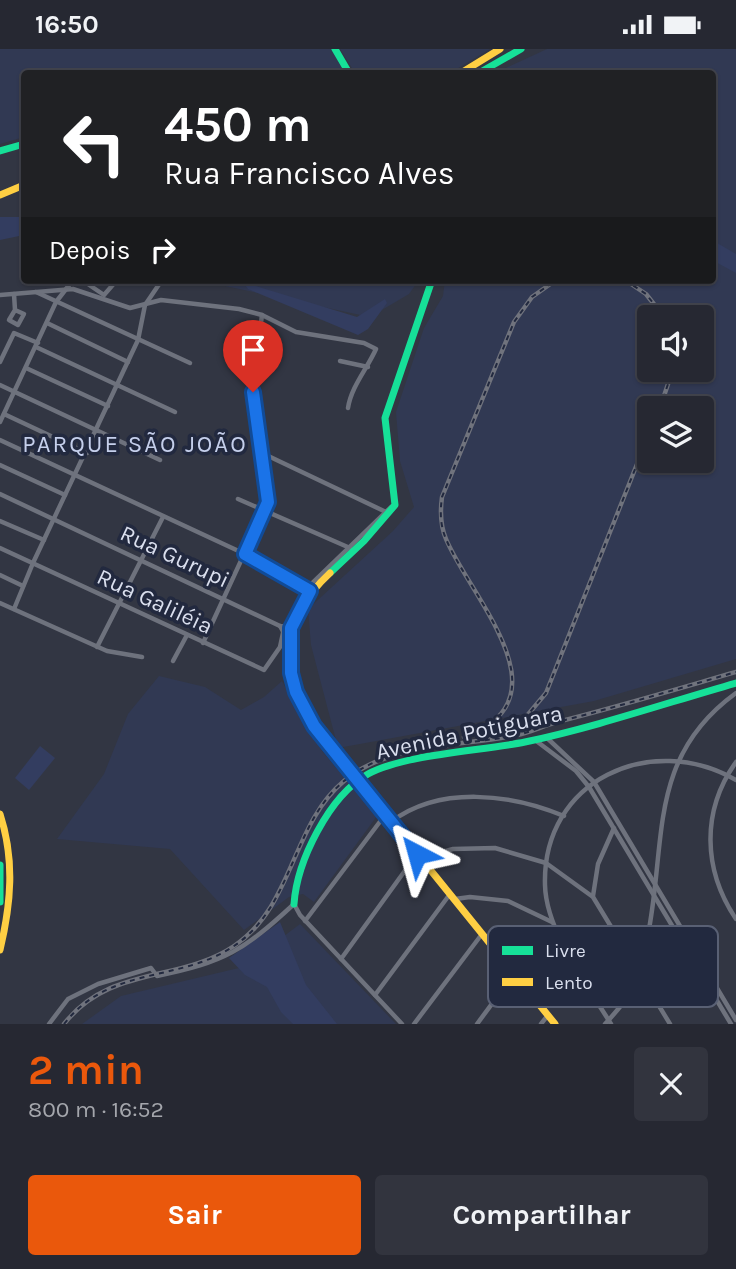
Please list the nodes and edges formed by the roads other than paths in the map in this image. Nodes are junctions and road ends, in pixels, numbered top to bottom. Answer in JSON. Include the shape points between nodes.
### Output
{"nodes":[{"id":1,"x":335,"y":49,"type":"edge"},
{"id":2,"x":500,"y":49,"type":"edge"},
{"id":3,"x":521,"y":49,"type":"edge"},
{"id":4,"x":347,"y":70,"type":"edge"},
{"id":5,"x":466,"y":70,"type":"edge"},
{"id":6,"x":484,"y":70,"type":"edge"},
{"id":7,"x":21,"y":145,"type":"edge"},
{"id":8,"x":0,"y":151,"type":"edge"},
{"id":9,"x":21,"y":186,"type":"edge"},
{"id":10,"x":0,"y":195,"type":"edge"},
{"id":11,"x":69,"y":284,"type":"edge"},
{"id":12,"x":88,"y":284,"type":"edge"},
{"id":13,"x":114,"y":284,"type":"edge"},
{"id":14,"x":159,"y":284,"type":"edge"},
{"id":15,"x":431,"y":284,"type":"edge"},
{"id":16,"x":66,"y":289,"type":"junction"},
{"id":17,"x":35,"y":292,"type":"junction"},
{"id":18,"x":14,"y":294,"type":"junction"},
{"id":19,"x":0,"y":295,"type":"edge"},
{"id":20,"x":56,"y":302,"type":"junction"},
{"id":21,"x":145,"y":305,"type":"junction"},
{"id":22,"x":15,"y":310,"type":"junction"},
{"id":23,"x":262,"y":316,"type":"junction"},
{"id":24,"x":47,"y":323,"type":"junction"},
{"id":25,"x":18,"y":325,"type":"junction"},
{"id":26,"x":14,"y":333,"type":"junction"},
{"id":27,"x":138,"y":340,"type":"junction"},
{"id":28,"x":37,"y":345,"type":"junction"},
{"id":29,"x":2,"y":352,"type":"edge"},
{"id":30,"x":0,"y":361,"type":"edge"},
{"id":31,"x":341,"y":361,"type":"dead end"},
{"id":32,"x":128,"y":362,"type":"junction"},
{"id":33,"x":190,"y":363,"type":"dead end"},
{"id":34,"x":368,"y":367,"type":"junction"},
{"id":35,"x":26,"y":368,"type":"junction"},
{"id":36,"x":119,"y":384,"type":"junction"},
{"id":37,"x":0,"y":385,"type":"edge"},
{"id":38,"x":15,"y":392,"type":"junction"},
{"id":39,"x":108,"y":407,"type":"junction"},
{"id":40,"x":348,"y":408,"type":"dead end"},
{"id":41,"x":175,"y":412,"type":"dead end"},
{"id":42,"x":4,"y":414,"type":"junction"},
{"id":43,"x":0,"y":422,"type":"edge"},
{"id":44,"x":97,"y":429,"type":"junction"},
{"id":45,"x":0,"y":440,"type":"edge"},
{"id":46,"x":87,"y":453,"type":"junction"},
{"id":47,"x":263,"y":454,"type":"junction"},
{"id":48,"x":160,"y":460,"type":"dead end"},
{"id":49,"x":0,"y":465,"type":"edge"},
{"id":50,"x":76,"y":474,"type":"junction"},
{"id":51,"x":0,"y":494,"type":"edge"},
{"id":52,"x":65,"y":495,"type":"junction"},
{"id":53,"x":239,"y":499,"type":"dead end"},
{"id":54,"x":265,"y":510,"type":"junction"},
{"id":55,"x":386,"y":512,"type":"junction"},
{"id":56,"x":163,"y":517,"type":"junction"},
{"id":57,"x":54,"y":519,"type":"junction"},
{"id":58,"x":0,"y":521,"type":"edge"},
{"id":59,"x":44,"y":541,"type":"junction"},
{"id":60,"x":0,"y":548,"type":"edge"},
{"id":61,"x":351,"y":550,"type":"junction"},
{"id":62,"x":245,"y":554,"type":"junction"},
{"id":63,"x":140,"y":558,"type":"junction"},
{"id":64,"x":33,"y":563,"type":"junction"},
{"id":65,"x":0,"y":575,"type":"edge"},
{"id":66,"x":23,"y":586,"type":"junction"},
{"id":67,"x":309,"y":589,"type":"junction"},
{"id":68,"x":223,"y":598,"type":"junction"},
{"id":69,"x":0,"y":603,"type":"edge"},
{"id":70,"x":118,"y":603,"type":"junction"},
{"id":71,"x":14,"y":610,"type":"junction"},
{"id":72,"x":280,"y":626,"type":"junction"},
{"id":73,"x":289,"y":627,"type":"junction"},
{"id":74,"x":283,"y":633,"type":"junction"},
{"id":75,"x":187,"y":635,"type":"junction"},
{"id":76,"x":203,"y":643,"type":"junction"},
{"id":77,"x":290,"y":644,"type":"junction"},
{"id":78,"x":97,"y":647,"type":"junction"},
{"id":79,"x":142,"y":657,"type":"dead end"},
{"id":80,"x":173,"y":661,"type":"dead end"},
{"id":81,"x":736,"y":683,"type":"edge"},
{"id":82,"x":727,"y":684,"type":"junction"},
{"id":83,"x":736,"y":693,"type":"edge"},
{"id":84,"x":546,"y":737,"type":"junction"},
{"id":85,"x":535,"y":740,"type":"junction"},
{"id":86,"x":679,"y":759,"type":"junction"},
{"id":87,"x":736,"y":762,"type":"edge"},
{"id":88,"x":728,"y":775,"type":"junction"},
{"id":89,"x":736,"y":780,"type":"edge"},
{"id":90,"x":594,"y":782,"type":"junction"},
{"id":91,"x":589,"y":787,"type":"junction"},
{"id":92,"x":0,"y":814,"type":"edge"},
{"id":93,"x":385,"y":815,"type":"junction"},
{"id":94,"x":564,"y":816,"type":"junction"},
{"id":95,"x":391,"y":822,"type":"junction"},
{"id":96,"x":614,"y":828,"type":"junction"},
{"id":97,"x":419,"y":856,"type":"junction"},
{"id":98,"x":546,"y":863,"type":"junction"},
{"id":99,"x":0,"y":865,"type":"edge"},
{"id":100,"x":656,"y":884,"type":"junction"},
{"id":101,"x":452,"y":897,"type":"junction"},
{"id":102,"x":593,"y":897,"type":"junction"},
{"id":103,"x":655,"y":898,"type":"junction"},
{"id":104,"x":0,"y":902,"type":"edge"},
{"id":105,"x":294,"y":904,"type":"junction"},
{"id":106,"x":736,"y":919,"type":"edge"},
{"id":107,"x":305,"y":921,"type":"junction"},
{"id":108,"x":552,"y":922,"type":"junction"},
{"id":109,"x":554,"y":926,"type":"edge"},
{"id":110,"x":611,"y":926,"type":"edge"},
{"id":111,"x":650,"y":926,"type":"edge"},
{"id":112,"x":672,"y":926,"type":"edge"},
{"id":113,"x":681,"y":926,"type":"edge"},
{"id":114,"x":482,"y":933,"type":"junction"},
{"id":115,"x":488,"y":941,"type":"edge"},
{"id":116,"x":0,"y":950,"type":"edge"},
{"id":117,"x":341,"y":959,"type":"junction"},
{"id":118,"x":718,"y":989,"type":"edge"},
{"id":119,"x":375,"y":995,"type":"junction"},
{"id":120,"x":718,"y":1001,"type":"edge"},
{"id":121,"x":490,"y":1007,"type":"edge"},
{"id":122,"x":541,"y":1007,"type":"edge"},
{"id":123,"x":599,"y":1007,"type":"edge"},
{"id":124,"x":619,"y":1007,"type":"edge"},
{"id":125,"x":660,"y":1007,"type":"edge"},
{"id":126,"x":548,"y":1015,"type":"junction"},
{"id":127,"x":736,"y":1020,"type":"edge"},
{"id":128,"x":608,"y":1023,"type":"edge"},
{"id":129,"x":49,"y":1024,"type":"edge"},
{"id":130,"x":402,"y":1024,"type":"edge"},
{"id":131,"x":414,"y":1024,"type":"edge"},
{"id":132,"x":477,"y":1024,"type":"edge"},
{"id":133,"x":541,"y":1024,"type":"edge"},
{"id":134,"x":555,"y":1024,"type":"edge"},
{"id":135,"x":670,"y":1024,"type":"edge"},
{"id":136,"x":732,"y":1024,"type":"edge"}],
"edges":[{"from":1,"to":4,"type":"main road"},
{"from":2,"to":5,"type":"main road"},
{"from":3,"to":6,"type":"main road"},
{"from":7,"to":8,"type":"main road"},
{"from":9,"to":10,"type":"main road"},
{"from":11,"to":16,"type":"street"},
{"from":12,"to":13,"type":"street","via":[[104,295]]},
{"from":14,"to":21,"type":"street"},
{"from":15,"to":55,"type":"main road","via":[[385,418],[395,505]]},
{"from":16,"to":17,"type":"street"},
{"from":16,"to":20,"type":"street"},
{"from":16,"to":21,"type":"street","via":[[130,308]]},
{"from":17,"to":18,"type":"street"},
{"from":17,"to":20,"type":"street"},
{"from":18,"to":19,"type":"street"},
{"from":18,"to":22,"type":"street"},
{"from":20,"to":24,"type":"street"},
{"from":20,"to":27,"type":"street"},
{"from":21,"to":23,"type":"street","via":[[161,300]]},
{"from":21,"to":27,"type":"street"},
{"from":22,"to":25,"type":"street","via":[[9,320]]},
{"from":22,"to":25,"type":"street","via":[[24,314]]},
{"from":23,"to":34,"type":"street","via":[[296,332],[364,342],[376,349]]},
{"from":23,"to":47,"type":"street","via":[[253,392]]},
{"from":24,"to":28,"type":"street"},
{"from":24,"to":32,"type":"street"},
{"from":25,"to":26,"type":"street"},
{"from":26,"to":28,"type":"street"},
{"from":26,"to":29,"type":"street"},
{"from":27,"to":32,"type":"street"},
{"from":27,"to":33,"type":"street"},
{"from":28,"to":35,"type":"street"},
{"from":28,"to":36,"type":"street"},
{"from":29,"to":30,"type":"street"},
{"from":31,"to":34,"type":"street"},
{"from":32,"to":36,"type":"street"},
{"from":34,"to":40,"type":"street"},
{"from":35,"to":38,"type":"street"},
{"from":35,"to":39,"type":"street"},
{"from":36,"to":39,"type":"street"},
{"from":36,"to":41,"type":"street"},
{"from":37,"to":38,"type":"street"},
{"from":38,"to":42,"type":"street"},
{"from":38,"to":44,"type":"street"},
{"from":39,"to":44,"type":"street"},
{"from":42,"to":43,"type":"street"},
{"from":42,"to":46,"type":"street"},
{"from":44,"to":46,"type":"street"},
{"from":44,"to":48,"type":"street"},
{"from":45,"to":50,"type":"street"},
{"from":46,"to":50,"type":"street"},
{"from":47,"to":54,"type":"street","via":[[268,495]]},
{"from":47,"to":55,"type":"street"},
{"from":49,"to":52,"type":"street"},
{"from":50,"to":52,"type":"street"},
{"from":50,"to":56,"type":"street"},
{"from":51,"to":57,"type":"street","name":"Rua Gurupi"},
{"from":52,"to":57,"type":"street"},
{"from":53,"to":54,"type":"street"},
{"from":54,"to":61,"type":"street"},
{"from":54,"to":62,"type":"street"},
{"from":55,"to":61,"type":"main road"},
{"from":56,"to":62,"type":"street"},
{"from":56,"to":63,"type":"street"},
{"from":57,"to":59,"type":"street"},
{"from":57,"to":63,"type":"street","name":"Rua Gurupi"},
{"from":58,"to":59,"type":"street"},
{"from":59,"to":64,"type":"street"},
{"from":60,"to":64,"type":"street","name":"Rua Galiléia"},
{"from":61,"to":67,"type":"main road"},
{"from":62,"to":67,"type":"street"},
{"from":62,"to":68,"type":"street"},
{"from":63,"to":68,"type":"street","name":"Rua Gurupi"},
{"from":63,"to":70,"type":"street"},
{"from":64,"to":66,"type":"street"},
{"from":64,"to":70,"type":"street","name":"Rua Galiléia"},
{"from":65,"to":66,"type":"street"},
{"from":66,"to":71,"type":"street"},
{"from":67,"to":73,"type":"main road"},
{"from":68,"to":72,"type":"street","name":"Rua Gurupi"},
{"from":68,"to":76,"type":"street"},
{"from":69,"to":71,"type":"street"},
{"from":70,"to":75,"type":"street","name":"Rua Galiléia"},
{"from":70,"to":78,"type":"street"},
{"from":71,"to":78,"type":"street"},
{"from":72,"to":73,"type":"street","name":"Rua Gurupi"},
{"from":72,"to":74,"type":"street"},
{"from":73,"to":74,"type":"street"},
{"from":73,"to":77,"type":"main road"},
{"from":74,"to":76,"type":"street","name":"Rua Galiléia","via":[[280,647],[264,670]]},
{"from":74,"to":77,"type":"street"},
{"from":75,"to":76,"type":"street","name":"Rua Galiléia"},
{"from":75,"to":80,"type":"street"},
{"from":77,"to":93,"type":"main road","via":[[291,673],[304,710]]},
{"from":78,"to":79,"type":"street"},
{"from":81,"to":82,"type":"main road","name":"Avenida Potiguara"},
{"from":82,"to":83,"type":"street"},
{"from":82,"to":84,"type":"main road","name":"Avenida Potiguara"},
{"from":83,"to":86,"type":"street","via":[[703,724]]},
{"from":84,"to":85,"type":"main road","name":"Avenida Potiguara"},
{"from":84,"to":90,"type":"street"},
{"from":85,"to":91,"type":"street","via":[[576,771]]},
{"from":85,"to":105,"type":"main road","name":"Avenida Potiguara","via":[[421,759],[370,773],[346,790],[323,818]]},
{"from":86,"to":88,"type":"street"},
{"from":86,"to":90,"type":"street","via":[[633,764]]},
{"from":86,"to":100,"type":"street","via":[[663,808]]},
{"from":87,"to":88,"type":"street"},
{"from":88,"to":89,"type":"street"},
{"from":88,"to":106,"type":"street","via":[[712,814],[709,850],[719,887]]},
{"from":90,"to":91,"type":"street"},
{"from":90,"to":100,"type":"street"},
{"from":91,"to":94,"type":"street"},
{"from":91,"to":96,"type":"street"},
{"from":92,"to":116,"type":"main road","via":[[11,861],[11,891]]},
{"from":93,"to":95,"type":"main road"},
{"from":93,"to":107,"type":"street"},
{"from":94,"to":95,"type":"street","via":[[512,800],[473,797],[419,806]]},
{"from":94,"to":98,"type":"street"},
{"from":95,"to":97,"type":"main road"},
{"from":96,"to":102,"type":"street","via":[[598,864]]},
{"from":96,"to":103,"type":"street"},
{"from":97,"to":98,"type":"street","via":[[495,848]]},
{"from":97,"to":101,"type":"main road"},
{"from":97,"to":117,"type":"street"},
{"from":98,"to":102,"type":"street"},
{"from":98,"to":108,"type":"street"},
{"from":99,"to":104,"type":"main road"},
{"from":100,"to":103,"type":"street"},
{"from":100,"to":113,"type":"street"},
{"from":101,"to":108,"type":"street","via":[[508,901]]},
{"from":101,"to":114,"type":"main road"},
{"from":101,"to":119,"type":"street"},
{"from":102,"to":110,"type":"street"},
{"from":103,"to":111,"type":"street"},
{"from":103,"to":112,"type":"street"},
{"from":105,"to":107,"type":"street"},
{"from":105,"to":129,"type":"street","via":[[240,951],[202,967],[157,976],[151,968],[98,984],[68,999]]},
{"from":107,"to":117,"type":"street"},
{"from":108,"to":109,"type":"street"},
{"from":114,"to":115,"type":"main road"},
{"from":114,"to":131,"type":"street"},
{"from":117,"to":119,"type":"street"},
{"from":118,"to":127,"type":"street"},
{"from":119,"to":130,"type":"street"},
{"from":120,"to":136,"type":"street"},
{"from":121,"to":132,"type":"street"},
{"from":122,"to":126,"type":"main road"},
{"from":123,"to":128,"type":"street"},
{"from":124,"to":128,"type":"street"},
{"from":125,"to":135,"type":"street"},
{"from":126,"to":133,"type":"street"},
{"from":126,"to":134,"type":"main road"}]}
